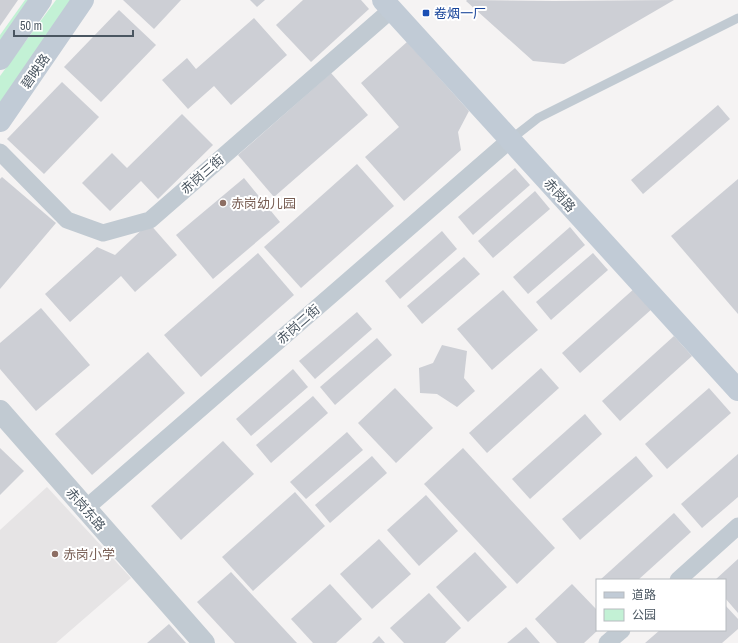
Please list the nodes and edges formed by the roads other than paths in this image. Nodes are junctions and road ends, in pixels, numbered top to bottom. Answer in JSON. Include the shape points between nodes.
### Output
{"nodes":[{"id":1,"x":41,"y":0,"type":"edge"},
{"id":2,"x":83,"y":0,"type":"edge"},
{"id":3,"x":387,"y":5,"type":"edge"},
{"id":4,"x":738,"y":18,"type":"edge"},
{"id":5,"x":0,"y":59,"type":"edge"},
{"id":6,"x":0,"y":121,"type":"edge"},
{"id":7,"x":510,"y":140,"type":"junction"},
{"id":8,"x":0,"y":152,"type":"edge"},
{"id":9,"x":738,"y":390,"type":"edge"},
{"id":10,"x":0,"y":411,"type":"edge"},
{"id":11,"x":85,"y":509,"type":"junction"},
{"id":12,"x":738,"y":526,"type":"edge"},
{"id":13,"x":679,"y":579,"type":"edge"},
{"id":14,"x":621,"y":631,"type":"edge"},
{"id":15,"x":204,"y":643,"type":"edge"},
{"id":16,"x":607,"y":643,"type":"edge"}],
"edges":[{"from":1,"to":5,"type":"main road"},
{"from":2,"to":6,"type":"main road","name":"碧映路"},
{"from":3,"to":7,"type":"main road","name":"赤岗路"},
{"from":3,"to":8,"type":"street","name":"赤岗三街","via":[[150,220],[103,233],[67,220]]},
{"from":4,"to":7,"type":"lane","via":[[538,118]]},
{"from":7,"to":9,"type":"main road","name":"赤岗路"},
{"from":7,"to":11,"type":"street","name":"赤岗二街"},
{"from":10,"to":11,"type":"street","name":"赤岗东路"},
{"from":11,"to":15,"type":"street","name":"赤岗东路"},
{"from":12,"to":13,"type":"street"},
{"from":14,"to":16,"type":"street"}]}
